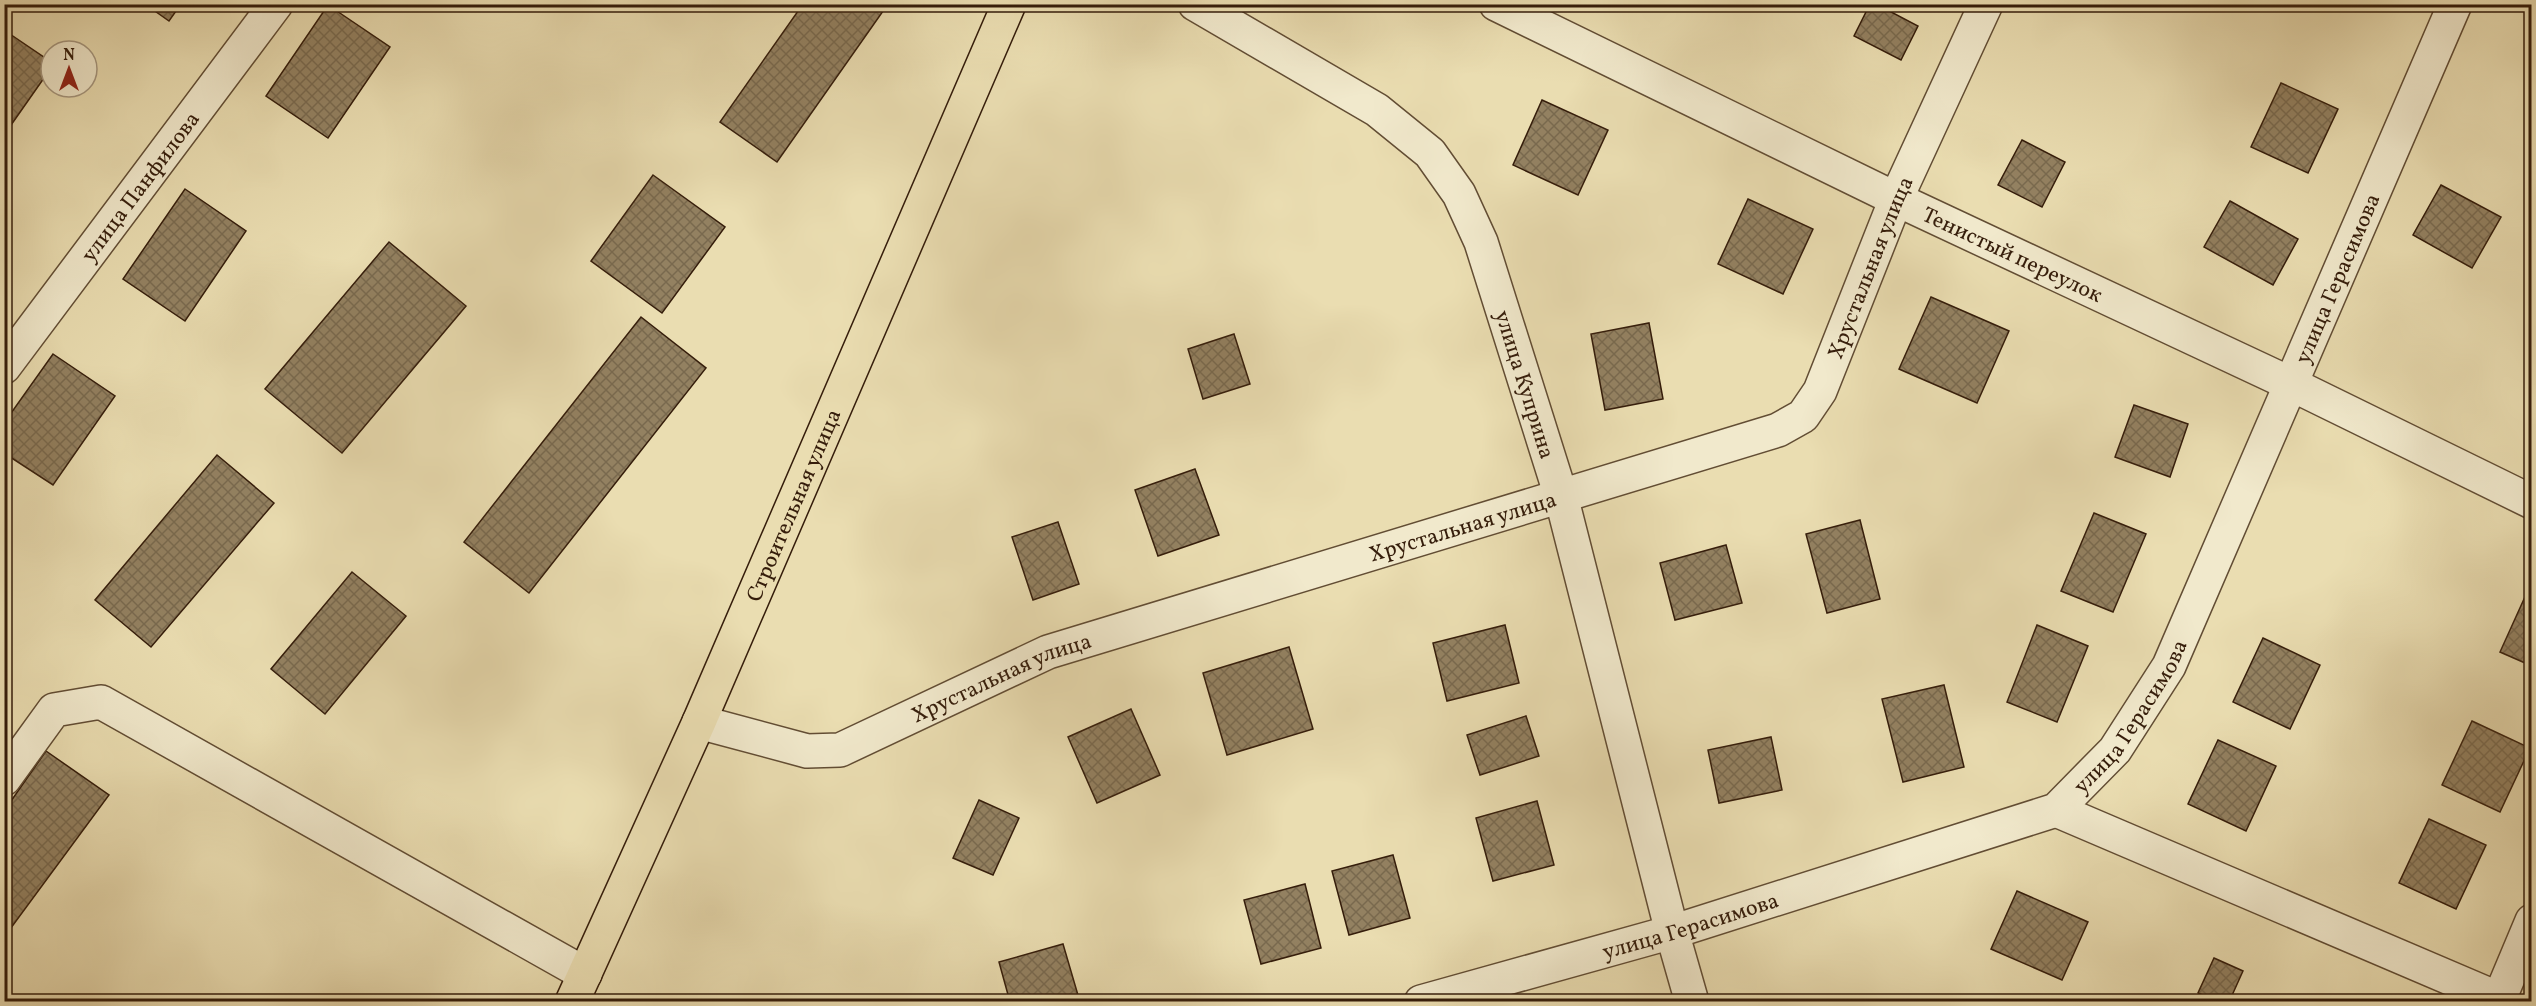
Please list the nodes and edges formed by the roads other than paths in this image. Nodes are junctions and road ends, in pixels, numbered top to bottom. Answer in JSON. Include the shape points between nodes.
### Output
{"nodes":[{"id":1,"x":276,"y":4,"type":"edge"},
{"id":2,"x":1009,"y":4,"type":"edge"},
{"id":3,"x":1195,"y":4,"type":"edge"},
{"id":4,"x":1986,"y":4,"type":"edge"},
{"id":5,"x":2455,"y":4,"type":"edge"},
{"id":6,"x":1517,"y":9,"type":"edge"},
{"id":7,"x":1896,"y":200,"type":"junction"},
{"id":8,"x":4,"y":367,"type":"edge"},
{"id":9,"x":2291,"y":384,"type":"junction"},
{"id":10,"x":1561,"y":496,"type":"junction"},
{"id":11,"x":2532,"y":502,"type":"edge"},
{"id":12,"x":699,"y":722,"type":"junction"},
{"id":13,"x":4,"y":779,"type":"edge"},
{"id":14,"x":2056,"y":810,"type":"junction"},
{"id":15,"x":2532,"y":921,"type":"edge"},
{"id":16,"x":1672,"y":932,"type":"junction"},
{"id":17,"x":578,"y":988,"type":"edge"},
{"id":18,"x":2499,"y":1000,"type":"edge"},
{"id":19,"x":1421,"y":1002,"type":"edge"},
{"id":20,"x":1692,"y":1002,"type":"edge"}],
"edges":[{"from":1,"to":8,"type":"street","name":"улица Панфилова"},
{"from":2,"to":12,"type":"main road","name":"Строительная улица"},
{"from":3,"to":10,"type":"street","name":"улица Куприна","via":[[1377,110],[1430,153],[1459,194],[1480,242]]},
{"from":4,"to":7,"type":"street","name":"Хрустальная улица"},
{"from":5,"to":9,"type":"street","name":"улица Герасимова"},
{"from":6,"to":7,"type":"street","name":"Тенистый переулок"},
{"from":7,"to":9,"type":"street","name":"Тенистый переулок"},
{"from":7,"to":10,"type":"street","name":"Хрустальная улица","via":[[1820,391],[1803,416],[1778,430]]},
{"from":9,"to":11,"type":"street","name":"Тенистый переулок"},
{"from":9,"to":14,"type":"street","name":"улица Герасимова","via":[[2169,666],[2115,750]]},
{"from":10,"to":12,"type":"street","name":"Хрустальная улица","via":[[1048,652],[840,750],[807,751]]},
{"from":10,"to":16,"type":"street","name":"улица Куприна"},
{"from":12,"to":17,"type":"main road","name":"Строительная улица"},
{"from":13,"to":17,"type":"street","via":[[54,710],[101,702]]},
{"from":14,"to":16,"type":"street","name":"улица Герасимова"},
{"from":14,"to":18,"type":"street"},
{"from":15,"to":18,"type":"street"},
{"from":16,"to":19,"type":"street","name":"улица Герасимова"},
{"from":16,"to":20,"type":"street","name":"улица Куприна"}]}
